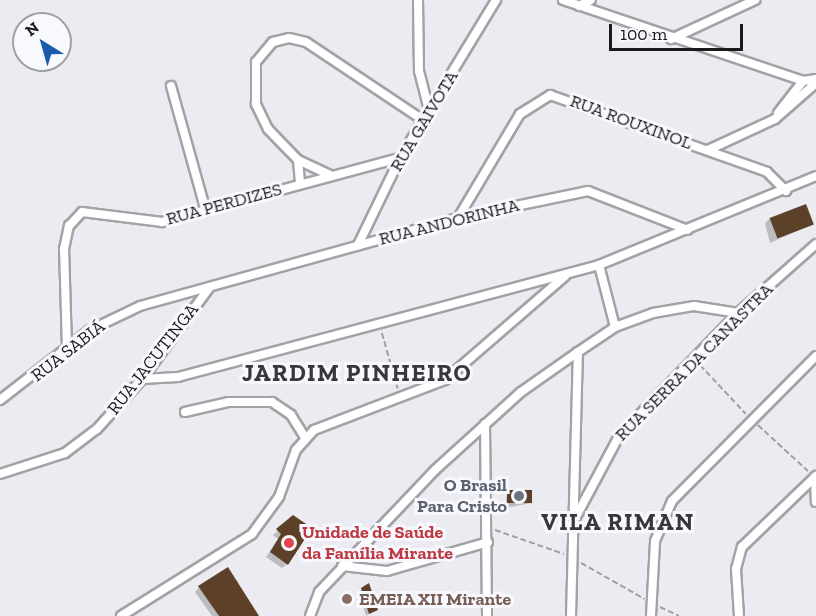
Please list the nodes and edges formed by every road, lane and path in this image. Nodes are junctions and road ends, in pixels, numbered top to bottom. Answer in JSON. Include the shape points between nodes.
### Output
{"nodes":[{"id":1,"x":418,"y":0,"type":"edge"},
{"id":2,"x":496,"y":0,"type":"edge"},
{"id":3,"x":563,"y":0,"type":"edge"},
{"id":4,"x":591,"y":0,"type":"edge"},
{"id":5,"x":755,"y":0,"type":"edge"},
{"id":6,"x":579,"y":6,"type":"junction"},
{"id":7,"x":671,"y":39,"type":"junction"},
{"id":8,"x":816,"y":79,"type":"edge"},
{"id":9,"x":803,"y":81,"type":"junction"},
{"id":10,"x":816,"y":83,"type":"edge"},
{"id":11,"x":171,"y":86,"type":"dead end"},
{"id":12,"x":429,"y":110,"type":"junction"},
{"id":13,"x":775,"y":119,"type":"junction"},
{"id":14,"x":423,"y":120,"type":"junction"},
{"id":15,"x":708,"y":150,"type":"junction"},
{"id":16,"x":400,"y":158,"type":"junction"},
{"id":17,"x":298,"y":160,"type":"junction"},
{"id":18,"x":331,"y":175,"type":"junction"},
{"id":19,"x":816,"y":176,"type":"edge"},
{"id":20,"x":300,"y":183,"type":"junction"},
{"id":21,"x":786,"y":191,"type":"junction"},
{"id":22,"x":206,"y":210,"type":"junction"},
{"id":23,"x":458,"y":218,"type":"junction"},
{"id":24,"x":688,"y":230,"type":"junction"},
{"id":25,"x":816,"y":244,"type":"edge"},
{"id":26,"x":357,"y":245,"type":"junction"},
{"id":27,"x":599,"y":265,"type":"junction"},
{"id":28,"x":566,"y":275,"type":"junction"},
{"id":29,"x":209,"y":288,"type":"junction"},
{"id":30,"x":738,"y":313,"type":"junction"},
{"id":31,"x":380,"y":325,"type":"junction"},
{"id":32,"x":615,"y":327,"type":"junction"},
{"id":33,"x":67,"y":348,"type":"junction"},
{"id":34,"x":578,"y":352,"type":"junction"},
{"id":35,"x":816,"y":356,"type":"edge"},
{"id":36,"x":693,"y":358,"type":"junction"},
{"id":37,"x":141,"y":379,"type":"junction"},
{"id":38,"x":400,"y":398,"type":"junction"},
{"id":39,"x":0,"y":400,"type":"edge"},
{"id":40,"x":185,"y":412,"type":"dead end"},
{"id":41,"x":751,"y":418,"type":"junction"},
{"id":42,"x":485,"y":424,"type":"junction"},
{"id":43,"x":305,"y":437,"type":"junction"},
{"id":44,"x":0,"y":474,"type":"edge"},
{"id":45,"x":815,"y":477,"type":"edge"},
{"id":46,"x":816,"y":502,"type":"edge"},
{"id":47,"x":572,"y":524,"type":"junction"},
{"id":48,"x":488,"y":527,"type":"junction"},
{"id":49,"x":488,"y":542,"type":"junction"},
{"id":50,"x":570,"y":556,"type":"junction"},
{"id":51,"x":342,"y":566,"type":"junction"},
{"id":52,"x":651,"y":603,"type":"junction"},
{"id":53,"x":121,"y":616,"type":"edge"},
{"id":54,"x":310,"y":616,"type":"edge"},
{"id":55,"x":487,"y":616,"type":"edge"},
{"id":56,"x":572,"y":616,"type":"edge"},
{"id":57,"x":651,"y":616,"type":"edge"},
{"id":58,"x":679,"y":616,"type":"edge"},
{"id":59,"x":739,"y":616,"type":"edge"}],
"edges":[{"from":1,"to":12,"type":"street","via":[[419,71]]},
{"from":2,"to":12,"type":"street","name":"RUA GAIVOTA"},
{"from":3,"to":6,"type":"street"},
{"from":4,"to":6,"type":"street"},
{"from":5,"to":7,"type":"street"},
{"from":6,"to":7,"type":"street"},
{"from":7,"to":9,"type":"street"},
{"from":8,"to":9,"type":"street"},
{"from":9,"to":13,"type":"street"},
{"from":10,"to":13,"type":"street"},
{"from":11,"to":22,"type":"street"},
{"from":12,"to":14,"type":"street","name":"RUA GAIVOTA"},
{"from":13,"to":15,"type":"street"},
{"from":14,"to":16,"type":"street","name":"RUA GAIVOTA"},
{"from":14,"to":17,"type":"street","via":[[306,42],[289,38],[273,42],[256,62],[256,104],[268,129]]},
{"from":15,"to":21,"type":"street","name":"RUA ROUXINOL","via":[[767,172]]},
{"from":15,"to":23,"type":"street","name":"RUA ROUXINOL","via":[[560,96],[541,97],[520,114]]},
{"from":16,"to":18,"type":"street","name":"RUA PERDIZES"},
{"from":16,"to":26,"type":"street","name":"RUA GAIVOTA"},
{"from":17,"to":18,"type":"street"},
{"from":17,"to":20,"type":"street"},
{"from":18,"to":20,"type":"street","name":"RUA PERDIZES"},
{"from":19,"to":21,"type":"street"},
{"from":20,"to":22,"type":"street","name":"RUA PERDIZES"},
{"from":21,"to":24,"type":"street"},
{"from":22,"to":33,"type":"street","name":"RUA PERDIZES","via":[[147,224],[92,210],[75,218],[64,249]]},
{"from":23,"to":24,"type":"street","name":"RUA ANDORINHA","via":[[588,191]]},
{"from":23,"to":26,"type":"street","name":"RUA ANDORINHA"},
{"from":24,"to":27,"type":"street"},
{"from":25,"to":30,"type":"street","name":"RUA SERRA DA CANASTRA"},
{"from":26,"to":29,"type":"street","name":"RUA ANDORINHA"},
{"from":27,"to":28,"type":"street"},
{"from":27,"to":32,"type":"street"},
{"from":28,"to":31,"type":"street"},
{"from":28,"to":38,"type":"street","via":[[445,380]]},
{"from":29,"to":33,"type":"street","name":"RUA SABIÁ","via":[[109,318]]},
{"from":29,"to":37,"type":"street","name":"RUA JACUTINGA"},
{"from":30,"to":32,"type":"street","via":[[694,306]]},
{"from":30,"to":36,"type":"street","name":"RUA SERRA DA CANASTRA"},
{"from":31,"to":37,"type":"street","via":[[178,377]]},
{"from":31,"to":38,"type":"path"},
{"from":32,"to":34,"type":"street"},
{"from":33,"to":39,"type":"street","name":"RUA SABIÁ"},
{"from":34,"to":42,"type":"street"},
{"from":34,"to":47,"type":"street"},
{"from":35,"to":41,"type":"street"},
{"from":36,"to":41,"type":"path"},
{"from":36,"to":47,"type":"street","name":"RUA SERRA DA CANASTRA","via":[[609,449]]},
{"from":37,"to":44,"type":"street","name":"RUA JACUTINGA","via":[[97,429],[65,453]]},
{"from":38,"to":43,"type":"street","via":[[324,424]]},
{"from":40,"to":43,"type":"street","via":[[228,402],[272,402],[291,415]]},
{"from":41,"to":45,"type":"path"},
{"from":41,"to":52,"type":"street","via":[[672,501],[655,541]]},
{"from":42,"to":48,"type":"street"},
{"from":42,"to":51,"type":"street"},
{"from":43,"to":53,"type":"street","via":[[279,497],[252,534]]},
{"from":45,"to":46,"type":"street"},
{"from":45,"to":59,"type":"street","via":[[742,547],[736,569]]},
{"from":47,"to":50,"type":"street"},
{"from":48,"to":49,"type":"street"},
{"from":48,"to":50,"type":"path"},
{"from":49,"to":51,"type":"street","via":[[387,571]]},
{"from":49,"to":55,"type":"street"},
{"from":50,"to":52,"type":"path"},
{"from":50,"to":56,"type":"street"},
{"from":51,"to":54,"type":"street","via":[[320,592]]},
{"from":52,"to":57,"type":"street"},
{"from":52,"to":58,"type":"path"}]}
